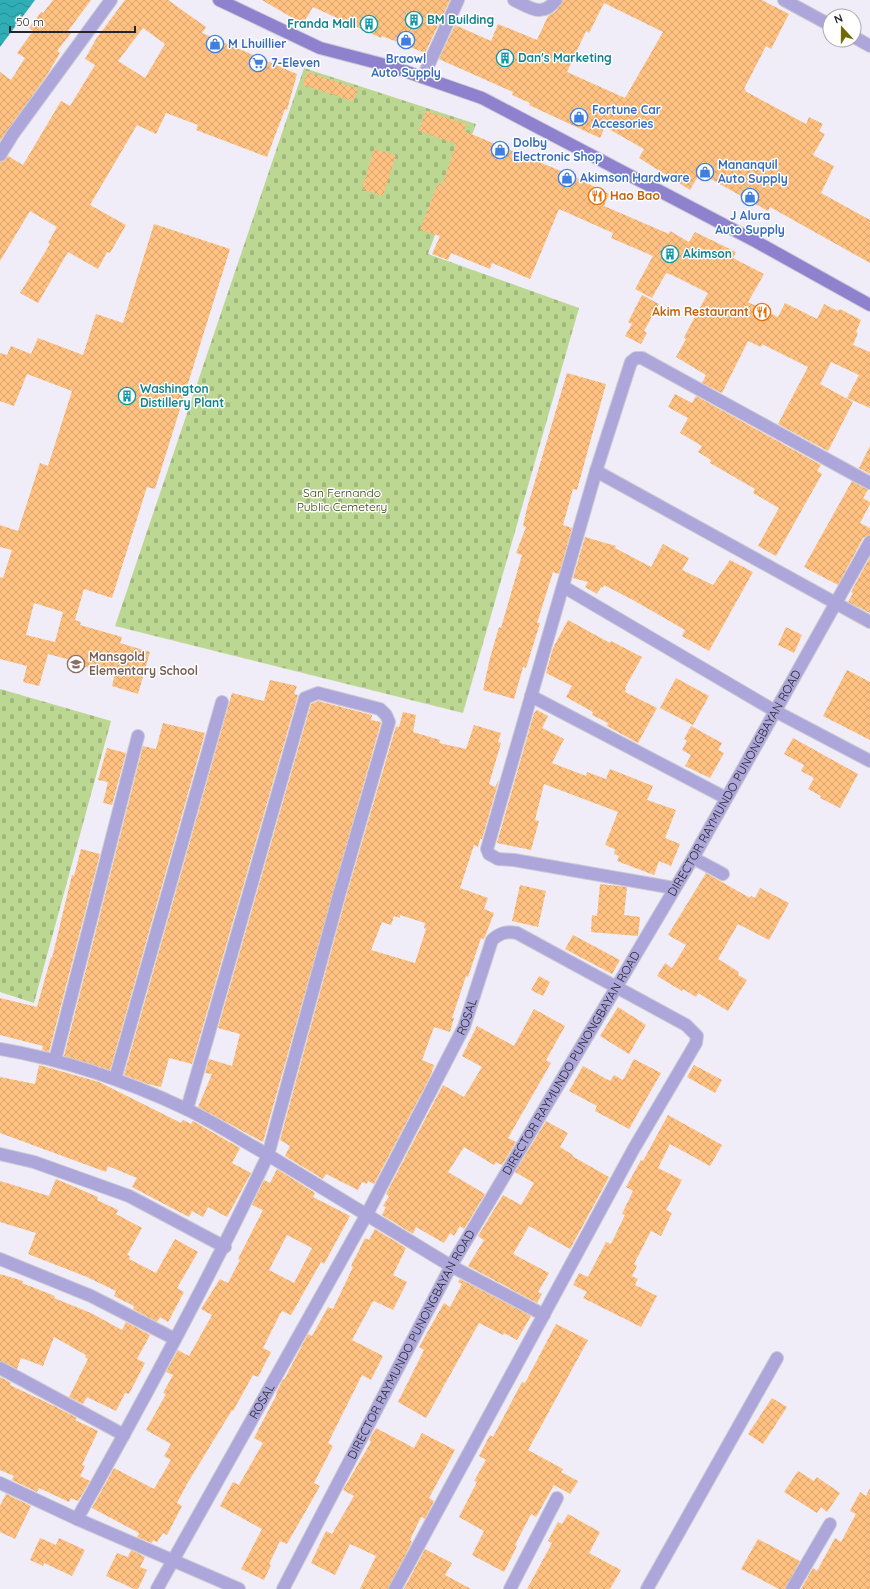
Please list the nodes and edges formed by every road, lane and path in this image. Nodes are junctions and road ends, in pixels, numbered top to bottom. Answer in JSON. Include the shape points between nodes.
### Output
{"nodes":[{"id":1,"x":111,"y":0,"type":"edge"},
{"id":2,"x":219,"y":0,"type":"edge"},
{"id":3,"x":458,"y":0,"type":"edge"},
{"id":4,"x":514,"y":0,"type":"edge"},
{"id":5,"x":556,"y":0,"type":"edge"},
{"id":6,"x":784,"y":0,"type":"edge"},
{"id":7,"x":822,"y":20,"type":"edge"},
{"id":8,"x":423,"y":77,"type":"junction"},
{"id":9,"x":0,"y":155,"type":"edge"},
{"id":10,"x":870,"y":305,"type":"edge"},
{"id":11,"x":596,"y":471,"type":"junction"},
{"id":12,"x":870,"y":483,"type":"edge"},
{"id":13,"x":870,"y":542,"type":"edge"},
{"id":14,"x":564,"y":587,"type":"junction"},
{"id":15,"x":836,"y":604,"type":"junction"},
{"id":16,"x":870,"y":622,"type":"edge"},
{"id":17,"x":531,"y":696,"type":"junction"},
{"id":18,"x":222,"y":702,"type":"dead end"},
{"id":19,"x":775,"y":711,"type":"junction"},
{"id":20,"x":138,"y":736,"type":"dead end"},
{"id":21,"x":870,"y":761,"type":"edge"},
{"id":22,"x":726,"y":798,"type":"junction"},
{"id":23,"x":693,"y":858,"type":"junction"},
{"id":24,"x":723,"y":874,"type":"dead end"},
{"id":25,"x":674,"y":888,"type":"junction"},
{"id":26,"x":616,"y":986,"type":"junction"},
{"id":27,"x":0,"y":1049,"type":"edge"},
{"id":28,"x":55,"y":1060,"type":"junction"},
{"id":29,"x":115,"y":1079,"type":"junction"},
{"id":30,"x":187,"y":1109,"type":"junction"},
{"id":31,"x":0,"y":1154,"type":"edge"},
{"id":32,"x":268,"y":1156,"type":"junction"},
{"id":33,"x":367,"y":1214,"type":"junction"},
{"id":34,"x":225,"y":1247,"type":"junction"},
{"id":35,"x":0,"y":1260,"type":"edge"},
{"id":36,"x":451,"y":1266,"type":"junction"},
{"id":37,"x":544,"y":1315,"type":"junction"},
{"id":38,"x":175,"y":1339,"type":"junction"},
{"id":39,"x":777,"y":1358,"type":"dead end"},
{"id":40,"x":0,"y":1368,"type":"edge"},
{"id":41,"x":124,"y":1435,"type":"junction"},
{"id":42,"x":0,"y":1483,"type":"edge"},
{"id":43,"x":557,"y":1498,"type":"dead end"},
{"id":44,"x":77,"y":1519,"type":"junction"},
{"id":45,"x":830,"y":1524,"type":"dead end"},
{"id":46,"x":173,"y":1560,"type":"junction"},
{"id":47,"x":157,"y":1589,"type":"edge"},
{"id":48,"x":239,"y":1589,"type":"edge"},
{"id":49,"x":283,"y":1589,"type":"edge"},
{"id":50,"x":395,"y":1589,"type":"edge"},
{"id":51,"x":510,"y":1589,"type":"edge"},
{"id":52,"x":647,"y":1589,"type":"edge"},
{"id":53,"x":792,"y":1589,"type":"edge"}],
"edges":[{"from":1,"to":9,"type":"street"},
{"from":2,"to":8,"type":"main road","via":[[320,48]]},
{"from":3,"to":8,"type":"street"},
{"from":4,"to":5,"type":"street","via":[[541,11],[550,8]]},
{"from":6,"to":7,"type":"street"},
{"from":8,"to":10,"type":"main road","via":[[482,98],[755,241]]},
{"from":11,"to":12,"type":"street","via":[[631,362],[636,358],[642,358]]},
{"from":11,"to":14,"type":"street"},
{"from":11,"to":15,"type":"street"},
{"from":13,"to":15,"type":"street","name":"DIRECTOR RAYMUNDO PUNONGBAYAN ROAD"},
{"from":14,"to":17,"type":"street"},
{"from":14,"to":19,"type":"street"},
{"from":15,"to":16,"type":"street"},
{"from":15,"to":19,"type":"street","name":"DIRECTOR RAYMUNDO PUNONGBAYAN ROAD"},
{"from":17,"to":22,"type":"street"},
{"from":17,"to":25,"type":"street","via":[[488,844],[489,854],[498,859]]},
{"from":18,"to":29,"type":"street"},
{"from":19,"to":21,"type":"street"},
{"from":19,"to":22,"type":"street","name":"DIRECTOR RAYMUNDO PUNONGBAYAN ROAD"},
{"from":20,"to":28,"type":"street"},
{"from":22,"to":23,"type":"street","name":"DIRECTOR RAYMUNDO PUNONGBAYAN ROAD"},
{"from":23,"to":24,"type":"street"},
{"from":23,"to":25,"type":"street","name":"DIRECTOR RAYMUNDO PUNONGBAYAN ROAD"},
{"from":25,"to":26,"type":"street","name":"DIRECTOR RAYMUNDO PUNONGBAYAN ROAD"},
{"from":26,"to":33,"type":"street","name":"ROSAL","via":[[517,933],[498,934],[488,948],[464,1027]]},
{"from":26,"to":36,"type":"street","name":"DIRECTOR RAYMUNDO PUNONGBAYAN ROAD"},
{"from":26,"to":37,"type":"street","via":[[686,1025],[697,1036],[696,1044],[633,1150]]},
{"from":27,"to":28,"type":"street"},
{"from":28,"to":29,"type":"street"},
{"from":29,"to":30,"type":"street"},
{"from":30,"to":32,"type":"street"},
{"from":30,"to":32,"type":"street","via":[[305,698],[318,693],[380,709],[389,722]]},
{"from":31,"to":34,"type":"street","via":[[34,1162],[129,1196]]},
{"from":32,"to":33,"type":"street"},
{"from":32,"to":34,"type":"street"},
{"from":33,"to":36,"type":"street"},
{"from":33,"to":46,"type":"street","name":"ROSAL"},
{"from":34,"to":38,"type":"street"},
{"from":35,"to":38,"type":"street","via":[[91,1296]]},
{"from":36,"to":37,"type":"street"},
{"from":36,"to":49,"type":"street","name":"DIRECTOR RAYMUNDO PUNONGBAYAN ROAD"},
{"from":37,"to":50,"type":"street"},
{"from":38,"to":41,"type":"street"},
{"from":39,"to":52,"type":"street"},
{"from":40,"to":41,"type":"street"},
{"from":41,"to":44,"type":"street"},
{"from":42,"to":44,"type":"street"},
{"from":43,"to":51,"type":"street"},
{"from":44,"to":46,"type":"street"},
{"from":45,"to":53,"type":"street"},
{"from":46,"to":47,"type":"street","name":"ROSAL"},
{"from":46,"to":48,"type":"street"}]}
